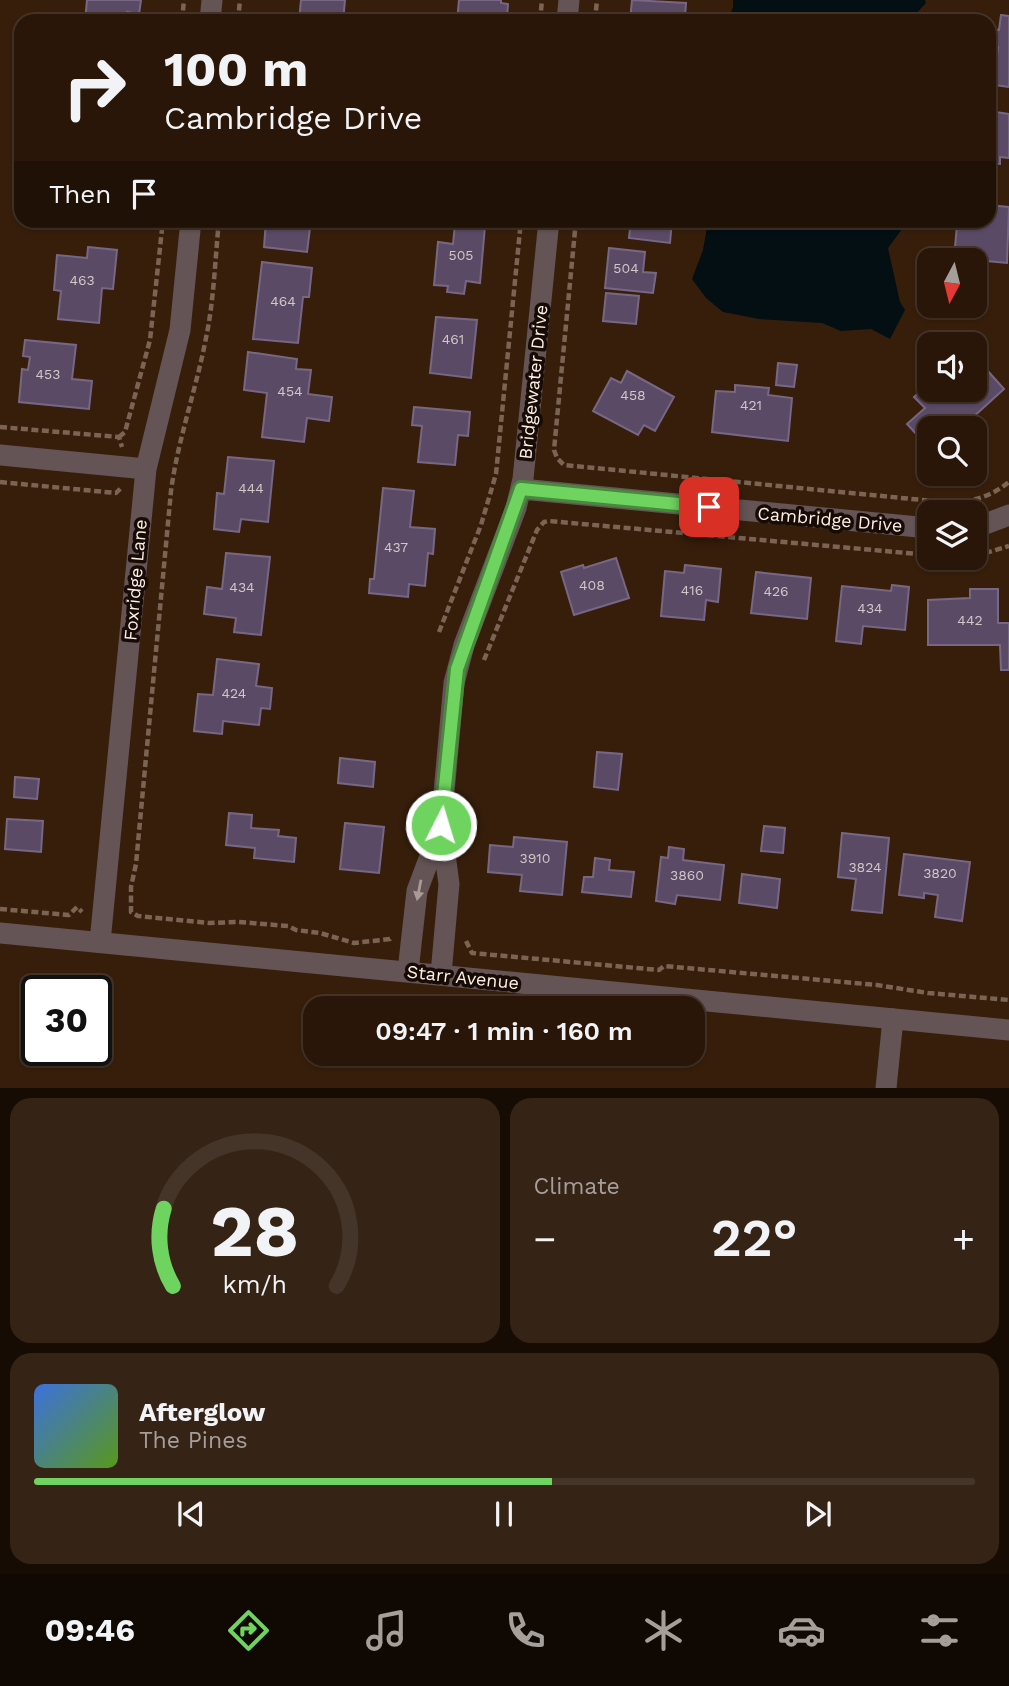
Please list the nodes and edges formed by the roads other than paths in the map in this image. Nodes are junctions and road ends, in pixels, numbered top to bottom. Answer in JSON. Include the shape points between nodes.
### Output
{"nodes":[{"id":1,"x":190,"y":228,"type":"edge"},
{"id":2,"x":547,"y":228,"type":"edge"},
{"id":3,"x":0,"y":455,"type":"edge"},
{"id":4,"x":146,"y":469,"type":"junction"},
{"id":5,"x":521,"y":489,"type":"junction"},
{"id":6,"x":1009,"y":515,"type":"edge"},
{"id":7,"x":987,"y":523,"type":"edge"},
{"id":8,"x":917,"y":527,"type":"edge"},
{"id":9,"x":441,"y":825,"type":"junction"},
{"id":10,"x":0,"y":933,"type":"edge"},
{"id":11,"x":100,"y":942,"type":"junction"},
{"id":12,"x":408,"y":971,"type":"junction"},
{"id":13,"x":441,"y":974,"type":"junction"},
{"id":14,"x":893,"y":1019,"type":"junction"},
{"id":15,"x":1009,"y":1030,"type":"edge"},
{"id":16,"x":886,"y":1087,"type":"edge"}],
"edges":[{"from":1,"to":4,"type":"street","name":"Foxridge Lane","via":[[180,330]]},
{"from":2,"to":5,"type":"street","name":"Bridgewater Drive"},
{"from":3,"to":4,"type":"street"},
{"from":4,"to":11,"type":"street","name":"Foxridge Lane"},
{"from":5,"to":8,"type":"street","name":"Cambridge Drive"},
{"from":5,"to":9,"type":"street","name":"Bridgewater Drive","via":[[457,669]]},
{"from":6,"to":7,"type":"street"},
{"from":9,"to":12,"type":"street","name":"Bridgewater Drive","one_way":true,"via":[[420,881]]},
{"from":9,"to":13,"type":"street","name":"Bridgewater Drive","via":[[449,884]]},
{"from":10,"to":11,"type":"street","name":"Starr Avenue"},
{"from":11,"to":12,"type":"street","name":"Starr Avenue"},
{"from":12,"to":13,"type":"street","name":"Starr Avenue"},
{"from":13,"to":14,"type":"street","name":"Starr Avenue"},
{"from":14,"to":15,"type":"street","name":"Starr Avenue"},
{"from":14,"to":16,"type":"street"}]}
